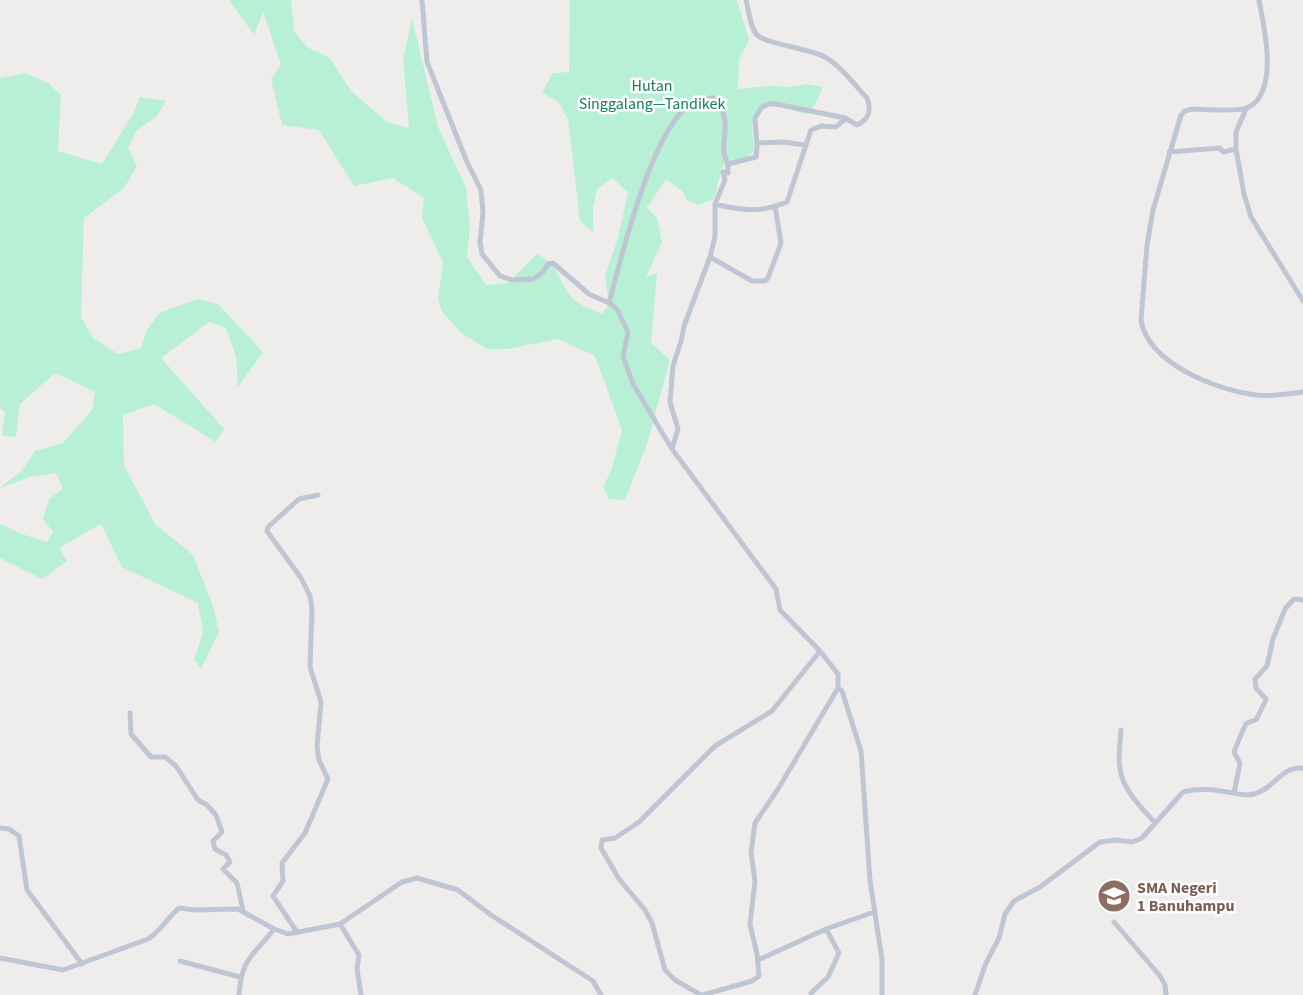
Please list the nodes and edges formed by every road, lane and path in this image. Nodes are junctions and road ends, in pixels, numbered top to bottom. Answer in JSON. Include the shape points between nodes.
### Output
{"nodes":[{"id":1,"x":422,"y":0,"type":"edge"},
{"id":2,"x":746,"y":0,"type":"edge"},
{"id":3,"x":1259,"y":0,"type":"edge"},
{"id":4,"x":1246,"y":109,"type":"junction"},
{"id":5,"x":844,"y":118,"type":"junction"},
{"id":6,"x":757,"y":143,"type":"junction"},
{"id":7,"x":805,"y":145,"type":"junction"},
{"id":8,"x":1236,"y":149,"type":"junction"},
{"id":9,"x":1169,"y":152,"type":"junction"},
{"id":10,"x":728,"y":164,"type":"junction"},
{"id":11,"x":715,"y":204,"type":"junction"},
{"id":12,"x":776,"y":206,"type":"junction"},
{"id":13,"x":710,"y":257,"type":"junction"},
{"id":14,"x":1303,"y":301,"type":"edge"},
{"id":15,"x":609,"y":303,"type":"junction"},
{"id":16,"x":1303,"y":392,"type":"edge"},
{"id":17,"x":672,"y":449,"type":"junction"},
{"id":18,"x":318,"y":495,"type":"dead end"},
{"id":19,"x":1303,"y":600,"type":"edge"},
{"id":20,"x":820,"y":651,"type":"junction"},
{"id":21,"x":838,"y":688,"type":"junction"},
{"id":22,"x":130,"y":712,"type":"dead end"},
{"id":23,"x":1121,"y":730,"type":"dead end"},
{"id":24,"x":1303,"y":768,"type":"edge"},
{"id":25,"x":1233,"y":793,"type":"junction"},
{"id":26,"x":1155,"y":823,"type":"junction"},
{"id":27,"x":0,"y":828,"type":"edge"},
{"id":28,"x":243,"y":910,"type":"junction"},
{"id":29,"x":874,"y":912,"type":"junction"},
{"id":30,"x":1114,"y":922,"type":"dead end"},
{"id":31,"x":340,"y":924,"type":"junction"},
{"id":32,"x":274,"y":929,"type":"junction"},
{"id":33,"x":826,"y":929,"type":"junction"},
{"id":34,"x":297,"y":932,"type":"junction"},
{"id":35,"x":0,"y":958,"type":"edge"},
{"id":36,"x":758,"y":960,"type":"junction"},
{"id":37,"x":180,"y":961,"type":"dead end"},
{"id":38,"x":82,"y":964,"type":"junction"},
{"id":39,"x":240,"y":977,"type":"junction"},
{"id":40,"x":811,"y":993,"type":"dead end"},
{"id":41,"x":239,"y":995,"type":"edge"},
{"id":42,"x":362,"y":995,"type":"edge"},
{"id":43,"x":601,"y":995,"type":"edge"},
{"id":44,"x":702,"y":995,"type":"edge"},
{"id":45,"x":882,"y":995,"type":"edge"},
{"id":46,"x":975,"y":995,"type":"edge"},
{"id":47,"x":1166,"y":995,"type":"edge"}],
"edges":[{"from":1,"to":15,"type":"street","via":[[427,62],[481,190],[482,254],[500,276],[512,280],[533,279],[553,263],[589,294]]},
{"from":2,"to":5,"type":"street","via":[[754,31],[762,39],[829,60],[867,98],[870,106],[865,121],[857,125]]},
{"from":3,"to":4,"type":"street","via":[[1268,54],[1265,83],[1259,98]]},
{"from":4,"to":8,"type":"street","via":[[1236,132]]},
{"from":4,"to":9,"type":"street","via":[[1185,111]]},
{"from":5,"to":6,"type":"street","via":[[769,104],[755,118]]},
{"from":5,"to":7,"type":"street","via":[[836,127],[816,126]]},
{"from":6,"to":7,"type":"street"},
{"from":6,"to":10,"type":"street","via":[[756,157]]},
{"from":7,"to":12,"type":"street","via":[[787,202]]},
{"from":8,"to":9,"type":"street"},
{"from":8,"to":14,"type":"street","via":[[1251,217]]},
{"from":9,"to":16,"type":"street","via":[[1147,245],[1143,331],[1165,359],[1216,385],[1257,396]]},
{"from":10,"to":11,"type":"street"},
{"from":10,"to":15,"type":"street","via":[[724,149],[726,121],[721,107],[713,98],[690,105],[665,137],[636,204]]},
{"from":11,"to":12,"type":"street","via":[[742,210]]},
{"from":11,"to":13,"type":"street","via":[[715,236]]},
{"from":12,"to":13,"type":"street","via":[[781,243],[765,281],[752,281]]},
{"from":13,"to":17,"type":"street","via":[[673,366],[670,402],[678,429]]},
{"from":15,"to":17,"type":"street","via":[[628,332],[623,356],[633,384]]},
{"from":17,"to":20,"type":"street","via":[[776,589],[780,610]]},
{"from":18,"to":34,"type":"street","via":[[299,499],[267,531],[310,596],[310,667],[321,704],[317,747],[328,779],[305,833],[282,863],[283,881],[273,896]]},
{"from":19,"to":25,"type":"street","via":[[1294,599],[1285,609],[1267,666],[1255,679],[1256,688],[1266,699],[1256,720],[1244,726],[1234,752],[1240,763]]},
{"from":20,"to":21,"type":"street","via":[[838,674]]},
{"from":20,"to":44,"type":"street","via":[[772,711],[715,746],[639,822],[600,844],[619,879],[652,923],[665,970]]},
{"from":21,"to":29,"type":"street","via":[[842,690],[861,751]]},
{"from":21,"to":36,"type":"street","via":[[755,823],[750,924]]},
{"from":22,"to":28,"type":"street","via":[[131,734],[151,757],[165,757],[176,766],[198,800],[216,815],[222,832],[213,841],[215,849],[230,862],[223,868],[237,883]]},
{"from":23,"to":26,"type":"street","via":[[1121,776]]},
{"from":24,"to":25,"type":"street","via":[[1286,771],[1258,793]]},
{"from":25,"to":26,"type":"street","via":[[1183,792]]},
{"from":26,"to":46,"type":"street","via":[[1137,841],[1100,842],[1040,887],[1014,901],[1005,914]]},
{"from":27,"to":38,"type":"street","via":[[20,836],[27,890]]},
{"from":28,"to":32,"type":"street"},
{"from":28,"to":38,"type":"street","via":[[179,908],[148,939]]},
{"from":29,"to":33,"type":"street"},
{"from":29,"to":45,"type":"street","via":[[882,960]]},
{"from":30,"to":47,"type":"street","via":[[1160,976]]},
{"from":31,"to":34,"type":"street"},
{"from":31,"to":42,"type":"street","via":[[359,955],[357,969]]},
{"from":31,"to":43,"type":"street","via":[[402,882],[417,878],[458,890],[593,981]]},
{"from":32,"to":34,"type":"street","via":[[288,934]]},
{"from":32,"to":39,"type":"street","via":[[249,956]]},
{"from":33,"to":36,"type":"street"},
{"from":33,"to":40,"type":"street","via":[[839,953],[828,977]]},
{"from":35,"to":38,"type":"street","via":[[63,970]]},
{"from":36,"to":44,"type":"street","via":[[757,979]]},
{"from":37,"to":39,"type":"street"},
{"from":39,"to":41,"type":"street"}]}
